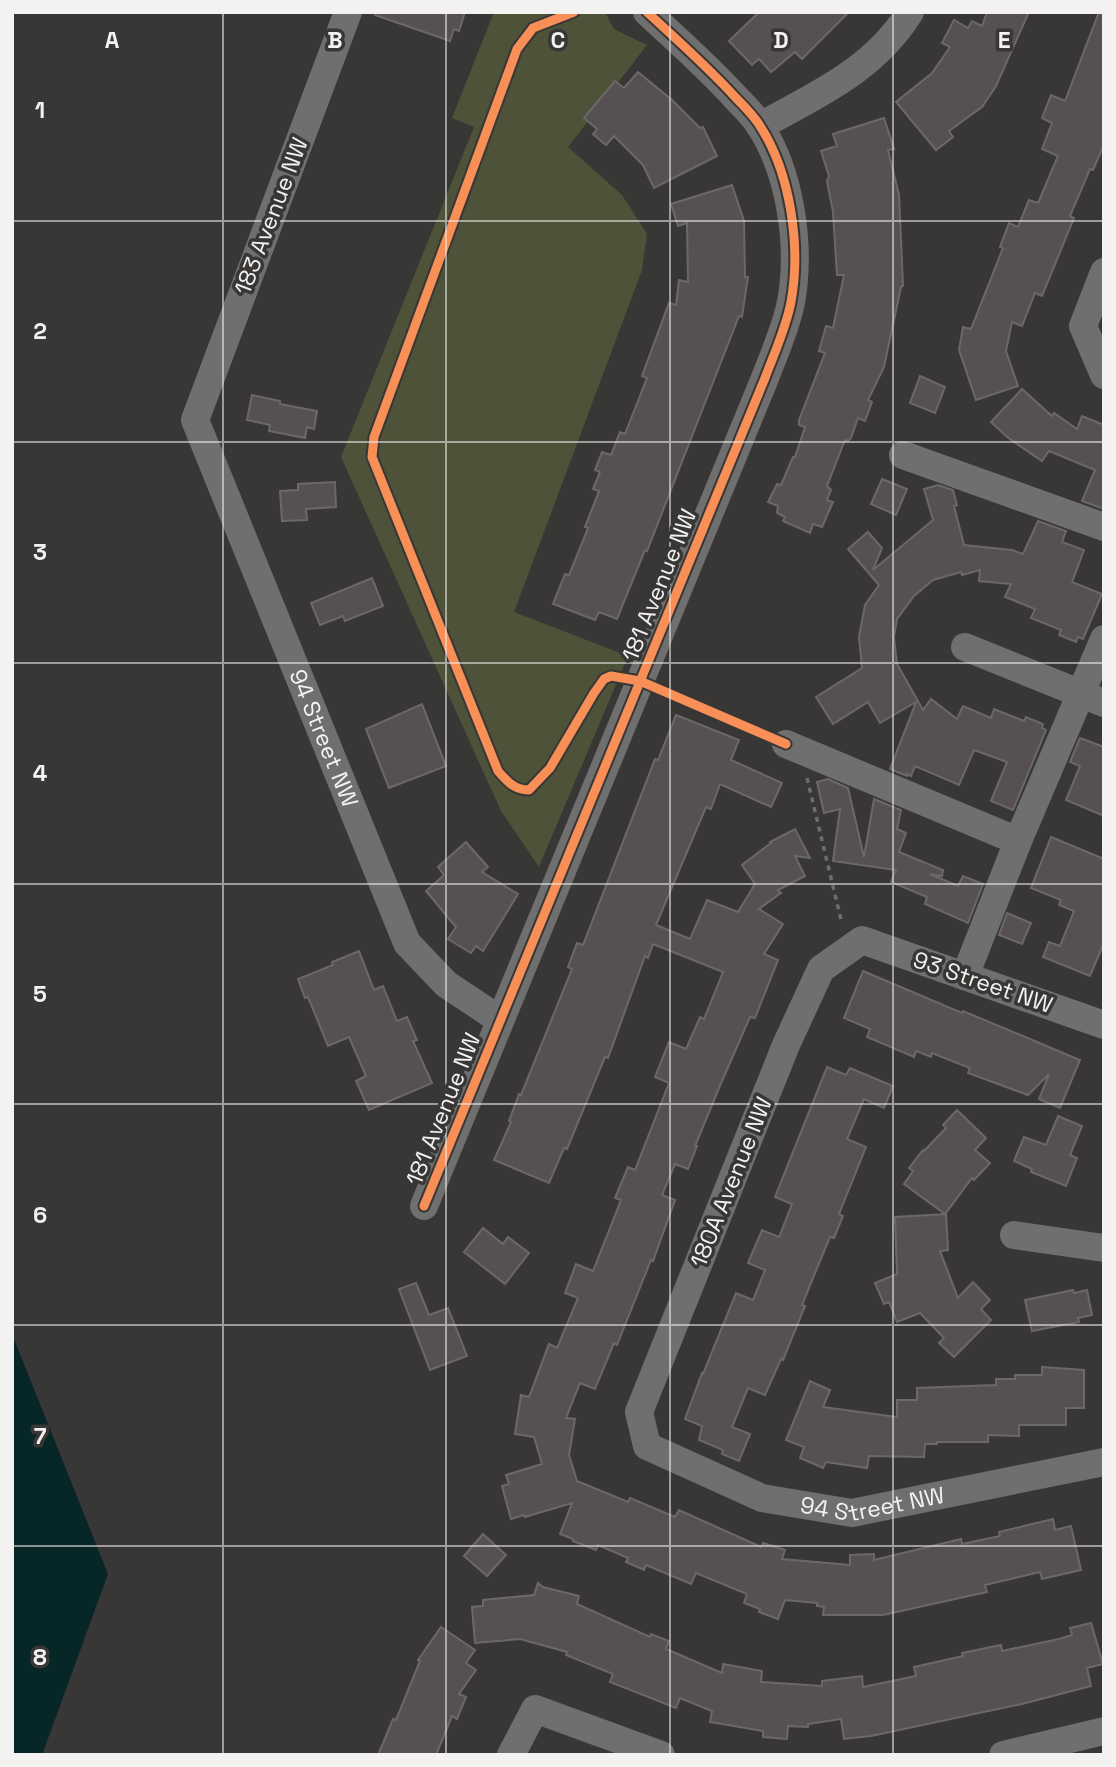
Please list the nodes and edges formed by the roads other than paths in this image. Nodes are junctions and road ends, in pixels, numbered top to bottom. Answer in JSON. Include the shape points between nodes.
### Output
{"nodes":[{"id":1,"x":348,"y":12,"type":"edge"},
{"id":2,"x":647,"y":12,"type":"edge"},
{"id":3,"x":909,"y":12,"type":"edge"},
{"id":4,"x":760,"y":126,"type":"junction"},
{"id":5,"x":1104,"y":272,"type":"edge"},
{"id":6,"x":1104,"y":375,"type":"edge"},
{"id":7,"x":195,"y":420,"type":"joint"},
{"id":8,"x":903,"y":455,"type":"dead end"},
{"id":9,"x":1104,"y":527,"type":"edge"},
{"id":10,"x":1104,"y":639,"type":"edge"},
{"id":11,"x":965,"y":647,"type":"dead end"},
{"id":12,"x":1093,"y":698,"type":"edge"},
{"id":13,"x":786,"y":744,"type":"road end"},
{"id":14,"x":1018,"y":841,"type":"junction"},
{"id":15,"x":855,"y":945,"type":"joint"},
{"id":16,"x":965,"y":976,"type":"junction"},
{"id":17,"x":500,"y":1020,"type":"junction"},
{"id":18,"x":1104,"y":1025,"type":"edge"},
{"id":19,"x":424,"y":1206,"type":"dead end"},
{"id":20,"x":1014,"y":1235,"type":"dead end"},
{"id":21,"x":1104,"y":1248,"type":"edge"},
{"id":22,"x":647,"y":1446,"type":"joint"},
{"id":23,"x":1104,"y":1462,"type":"edge"},
{"id":24,"x":1104,"y":1731,"type":"edge"},
{"id":25,"x":511,"y":1755,"type":"edge"},
{"id":26,"x":661,"y":1755,"type":"edge"},
{"id":27,"x":1003,"y":1755,"type":"edge"}],
"edges":[{"from":1,"to":7,"type":"street","name":"183 Avenue NW"},
{"from":2,"to":4,"type":"street","name":"181 Avenue NW","via":[[716,76]]},
{"from":3,"to":4,"type":"street","via":[[880,51],[855,73]]},
{"from":4,"to":17,"type":"street","name":"181 Avenue NW","via":[[785,183],[793,222],[796,262],[791,304]]},
{"from":5,"to":6,"type":"street","via":[[1083,326]]},
{"from":7,"to":17,"type":"street","name":"94 Street NW","via":[[407,943],[446,984]]},
{"from":8,"to":9,"type":"street"},
{"from":10,"to":12,"type":"street"},
{"from":11,"to":12,"type":"street"},
{"from":12,"to":14,"type":"street"},
{"from":13,"to":14,"type":"street"},
{"from":14,"to":16,"type":"street"},
{"from":15,"to":16,"type":"street","name":"93 Street NW"},
{"from":15,"to":22,"type":"street","name":"180A Avenue NW","via":[[821,969],[786,1045],[639,1412]]},
{"from":16,"to":18,"type":"street","name":"93 Street NW"},
{"from":17,"to":19,"type":"street","name":"181 Avenue NW"},
{"from":20,"to":21,"type":"street"},
{"from":22,"to":23,"type":"street","name":"94 Street NW","via":[[762,1498],[852,1513]]},
{"from":24,"to":27,"type":"street"},
{"from":25,"to":26,"type":"street","via":[[535,1709]]}]}
